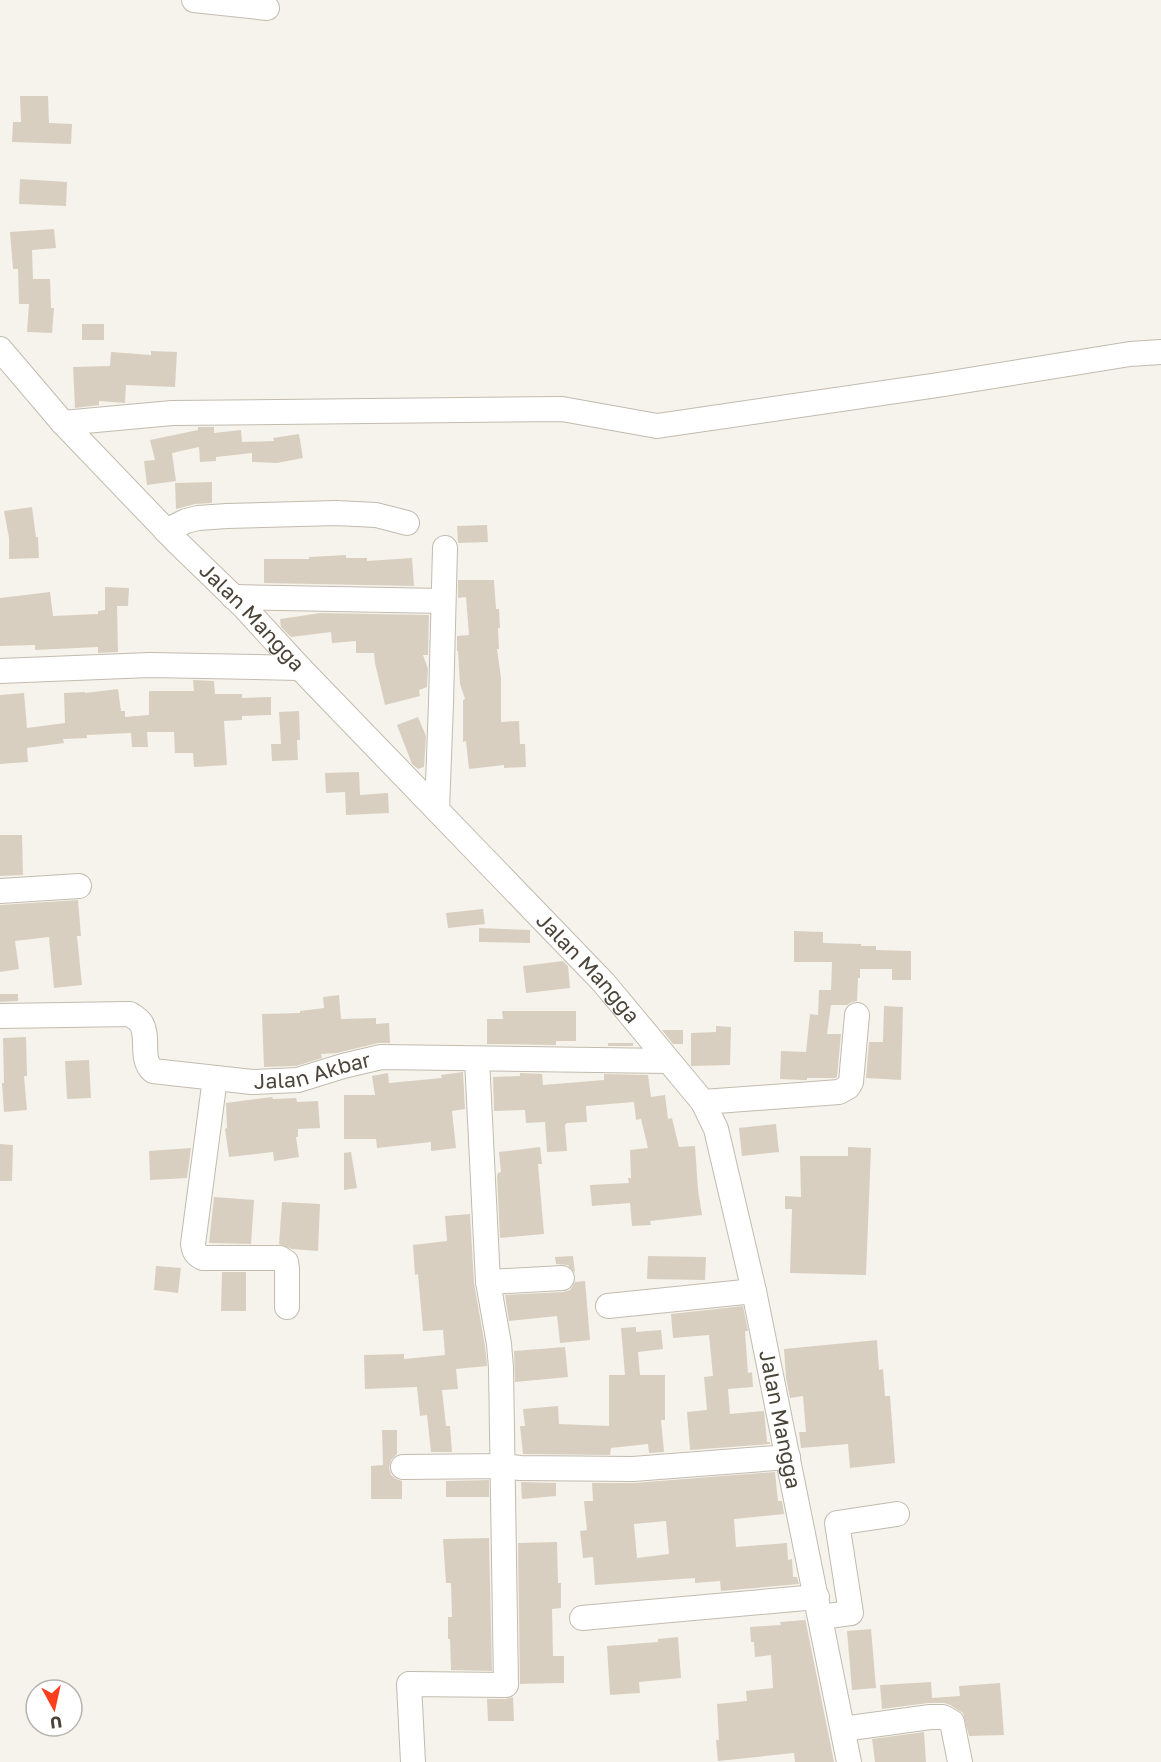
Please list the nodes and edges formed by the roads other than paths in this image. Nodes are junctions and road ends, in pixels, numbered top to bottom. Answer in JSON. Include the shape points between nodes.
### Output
{"nodes":[{"id":1,"x":194,"y":0,"type":"edge"},
{"id":2,"x":267,"y":8,"type":"dead end"},
{"id":3,"x":0,"y":349,"type":"edge"},
{"id":4,"x":1161,"y":352,"type":"edge"},
{"id":5,"x":63,"y":423,"type":"junction"},
{"id":6,"x":407,"y":523,"type":"dead end"},
{"id":7,"x":166,"y":531,"type":"junction"},
{"id":8,"x":445,"y":548,"type":"dead end"},
{"id":9,"x":233,"y":597,"type":"junction"},
{"id":10,"x":443,"y":601,"type":"junction"},
{"id":11,"x":300,"y":668,"type":"junction"},
{"id":12,"x":0,"y":672,"type":"edge"},
{"id":13,"x":437,"y":810,"type":"junction"},
{"id":14,"x":79,"y":886,"type":"dead end"},
{"id":15,"x":0,"y":891,"type":"edge"},
{"id":16,"x":857,"y":1015,"type":"dead end"},
{"id":17,"x":0,"y":1016,"type":"edge"},
{"id":18,"x":477,"y":1059,"type":"junction"},
{"id":19,"x":667,"y":1061,"type":"junction"},
{"id":20,"x":214,"y":1078,"type":"junction"},
{"id":21,"x":703,"y":1102,"type":"junction"},
{"id":22,"x":562,"y":1278,"type":"dead end"},
{"id":23,"x":488,"y":1282,"type":"junction"},
{"id":24,"x":754,"y":1291,"type":"junction"},
{"id":25,"x":608,"y":1306,"type":"dead end"},
{"id":26,"x":287,"y":1307,"type":"dead end"},
{"id":27,"x":788,"y":1457,"type":"junction"},
{"id":28,"x":503,"y":1466,"type":"junction"},
{"id":29,"x":403,"y":1467,"type":"dead end"},
{"id":30,"x":897,"y":1514,"type":"dead end"},
{"id":31,"x":818,"y":1606,"type":"junction"},
{"id":32,"x":741,"y":1611,"type":"dead end"},
{"id":33,"x":582,"y":1618,"type":"dead end"},
{"id":34,"x":843,"y":1729,"type":"junction"},
{"id":35,"x":413,"y":1762,"type":"edge"},
{"id":36,"x":849,"y":1762,"type":"edge"},
{"id":37,"x":960,"y":1762,"type":"edge"}],
"edges":[{"from":1,"to":2,"type":"street"},
{"from":3,"to":5,"type":"street","name":"Jalan Mangga"},
{"from":4,"to":5,"type":"street","via":[[657,426],[562,409],[172,413]]},
{"from":5,"to":7,"type":"street","name":"Jalan Mangga"},
{"from":6,"to":7,"type":"street","via":[[376,515],[336,513],[227,516],[198,518]]},
{"from":7,"to":9,"type":"street","name":"Jalan Mangga"},
{"from":8,"to":10,"type":"street"},
{"from":9,"to":10,"type":"street"},
{"from":9,"to":11,"type":"street","name":"Jalan Mangga"},
{"from":10,"to":13,"type":"street"},
{"from":11,"to":12,"type":"street","via":[[150,666]]},
{"from":11,"to":13,"type":"street","name":"Jalan Mangga"},
{"from":13,"to":19,"type":"street","name":"Jalan Mangga","via":[[604,983]]},
{"from":14,"to":15,"type":"street"},
{"from":16,"to":21,"type":"street","via":[[848,1087],[839,1092]]},
{"from":17,"to":20,"type":"street","name":"Jalan Akbar","via":[[130,1014],[143,1026],[146,1060],[153,1071]]},
{"from":18,"to":19,"type":"street","name":"Jalan Akbar"},
{"from":18,"to":20,"type":"street","name":"Jalan Akbar","via":[[381,1057],[298,1080],[252,1082]]},
{"from":18,"to":23,"type":"street"},
{"from":19,"to":21,"type":"street","name":"Jalan Mangga"},
{"from":20,"to":26,"type":"street","via":[[194,1251],[202,1258],[280,1258],[287,1268]]},
{"from":21,"to":24,"type":"street","name":"Jalan Mangga","via":[[716,1129]]},
{"from":22,"to":23,"type":"street"},
{"from":23,"to":28,"type":"street","via":[[499,1344]]},
{"from":24,"to":25,"type":"street"},
{"from":24,"to":27,"type":"street","name":"Jalan Mangga"},
{"from":27,"to":28,"type":"street","via":[[633,1469]]},
{"from":27,"to":31,"type":"street","name":"Jalan Mangga"},
{"from":28,"to":29,"type":"street"},
{"from":28,"to":35,"type":"street","via":[[506,1685],[409,1684]]},
{"from":30,"to":31,"type":"street","via":[[837,1523],[851,1613]]},
{"from":31,"to":32,"type":"street"},
{"from":31,"to":33,"type":"street"},
{"from":31,"to":34,"type":"street","name":"Jalan Mangga"},
{"from":34,"to":36,"type":"street","name":"Jalan Mangga"},
{"from":34,"to":37,"type":"street","via":[[943,1717],[952,1722]]}]}
